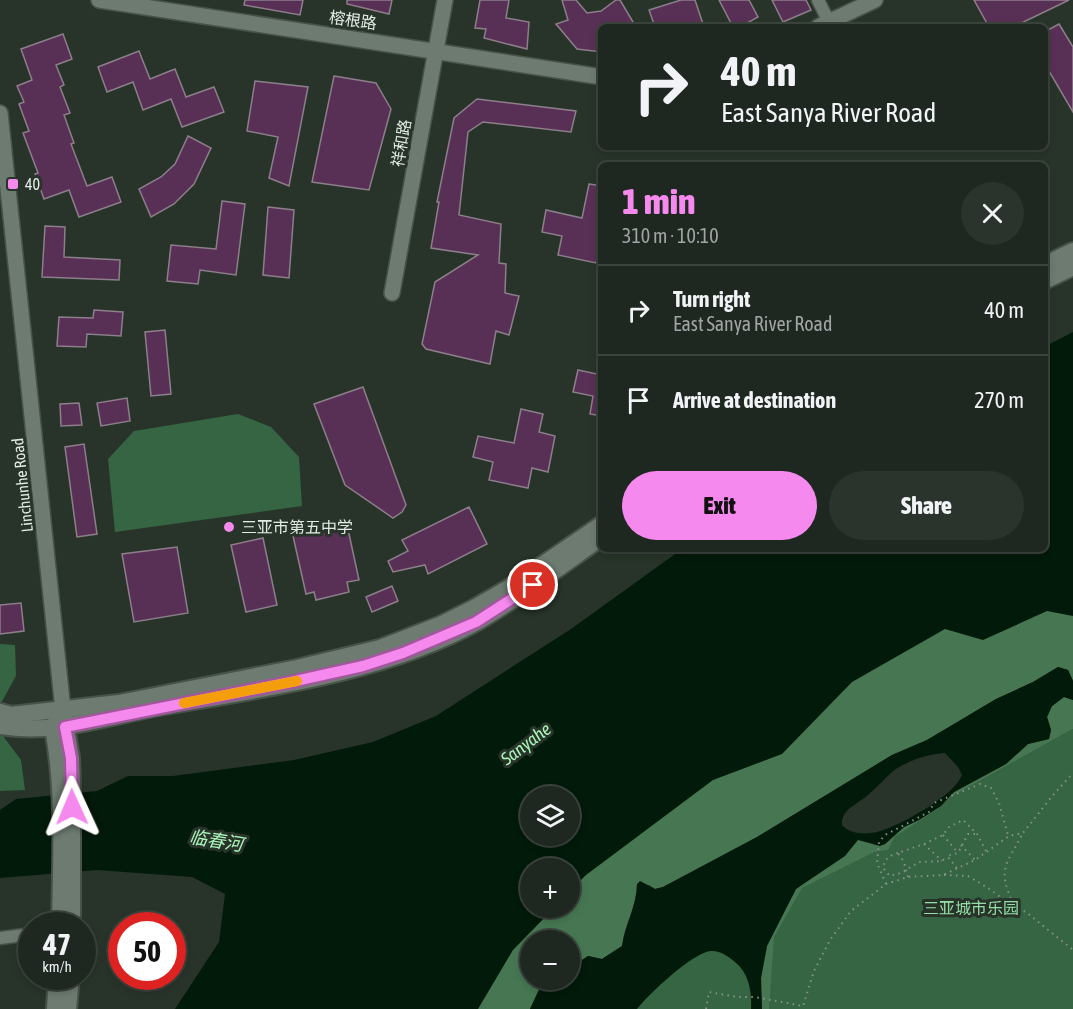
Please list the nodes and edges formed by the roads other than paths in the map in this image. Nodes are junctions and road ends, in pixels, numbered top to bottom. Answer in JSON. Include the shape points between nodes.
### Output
{"nodes":[{"id":1,"x":99,"y":0,"type":"edge"},
{"id":2,"x":446,"y":0,"type":"edge"},
{"id":3,"x":818,"y":0,"type":"edge"},
{"id":4,"x":875,"y":0,"type":"edge"},
{"id":5,"x":824,"y":24,"type":"edge"},
{"id":6,"x":436,"y":50,"type":"junction"},
{"id":7,"x":598,"y":76,"type":"edge"},
{"id":8,"x":0,"y":113,"type":"edge"},
{"id":9,"x":1073,"y":251,"type":"edge"},
{"id":10,"x":1048,"y":263,"type":"edge"},
{"id":11,"x":1073,"y":267,"type":"edge"},
{"id":12,"x":1048,"y":279,"type":"edge"},
{"id":13,"x":392,"y":293,"type":"dead end"},
{"id":14,"x":598,"y":527,"type":"edge"},
{"id":15,"x":598,"y":540,"type":"edge"},
{"id":16,"x":5,"y":720,"type":"edge"},
{"id":17,"x":60,"y":721,"type":"junction"},
{"id":18,"x":66,"y":912,"type":"edge"},
{"id":19,"x":18,"y":936,"type":"edge"},
{"id":20,"x":0,"y":939,"type":"edge"},
{"id":21,"x":56,"y":990,"type":"edge"},
{"id":22,"x":70,"y":990,"type":"edge"},
{"id":23,"x":55,"y":1009,"type":"edge"},
{"id":24,"x":68,"y":1009,"type":"edge"}],
"edges":[{"from":1,"to":6,"type":"street","name":"榕根路"},
{"from":2,"to":6,"type":"street","name":"祥和路"},
{"from":3,"to":5,"type":"street"},
{"from":4,"to":5,"type":"street"},
{"from":6,"to":7,"type":"street","name":"榕根路"},
{"from":6,"to":13,"type":"street","name":"祥和路"},
{"from":8,"to":17,"type":"street","name":"Linchunhe Road"},
{"from":9,"to":10,"type":"main road"},
{"from":11,"to":12,"type":"main road"},
{"from":14,"to":17,"type":"main road","via":[[498,594],[410,638],[297,668],[119,703]]},
{"from":15,"to":17,"type":"main road","via":[[476,622],[403,653],[291,682]]},
{"from":16,"to":17,"type":"main road"},
{"from":17,"to":18,"type":"main road","via":[[71,758],[66,785]]},
{"from":19,"to":20,"type":"street"},
{"from":21,"to":23,"type":"main road"},
{"from":22,"to":24,"type":"main road"}]}
